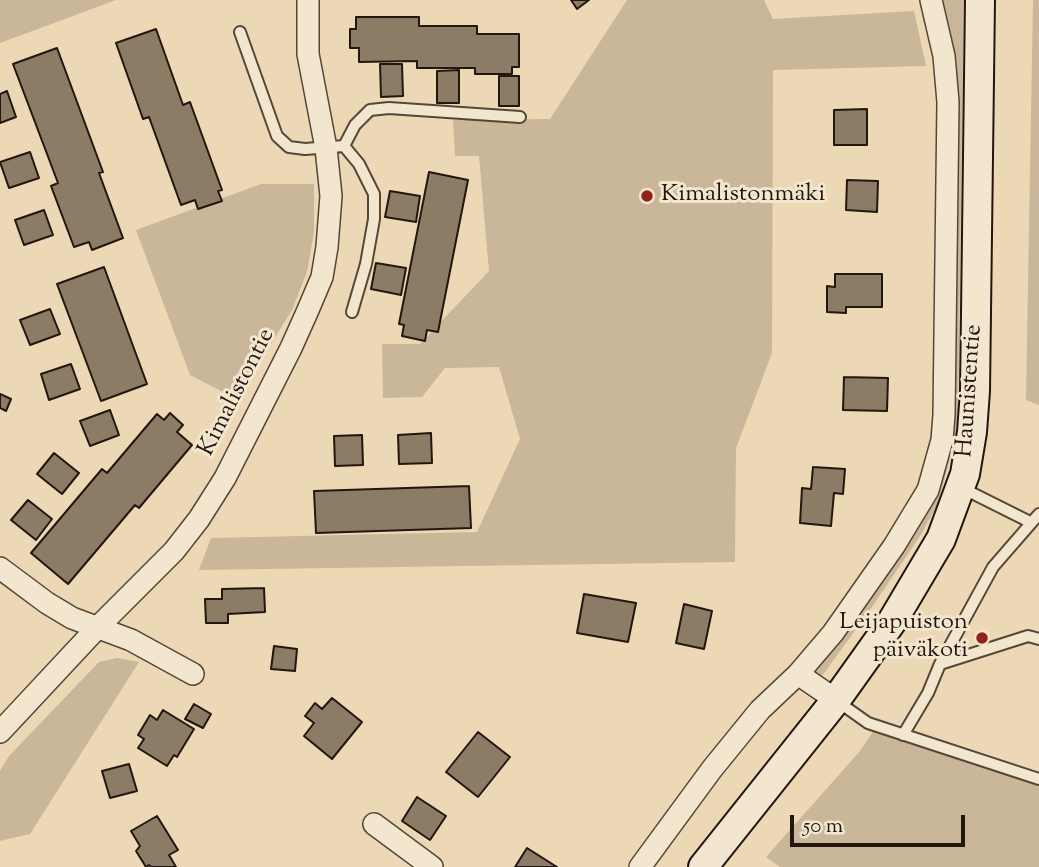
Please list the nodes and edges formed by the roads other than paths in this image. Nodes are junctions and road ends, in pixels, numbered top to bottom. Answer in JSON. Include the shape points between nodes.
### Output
{"nodes":[{"id":1,"x":308,"y":0,"type":"edge"},
{"id":2,"x":931,"y":0,"type":"edge"},
{"id":3,"x":980,"y":0,"type":"edge"},
{"id":4,"x":240,"y":32,"type":"dead end"},
{"id":5,"x":520,"y":117,"type":"dead end"},
{"id":6,"x":335,"y":147,"type":"junction"},
{"id":7,"x":352,"y":312,"type":"dead end"},
{"id":8,"x":960,"y":487,"type":"junction"},
{"id":9,"x":1035,"y":518,"type":"edge"},
{"id":10,"x":0,"y":568,"type":"edge"},
{"id":11,"x":98,"y":627,"type":"junction"},
{"id":12,"x":1039,"y":639,"type":"edge"},
{"id":13,"x":940,"y":664,"type":"junction"},
{"id":14,"x":193,"y":674,"type":"dead end"},
{"id":15,"x":798,"y":674,"type":"junction"},
{"id":16,"x":836,"y":700,"type":"junction"},
{"id":17,"x":0,"y":732,"type":"edge"},
{"id":18,"x":903,"y":735,"type":"junction"},
{"id":19,"x":1039,"y":779,"type":"edge"},
{"id":20,"x":374,"y":824,"type":"dead end"},
{"id":21,"x":432,"y":867,"type":"edge"},
{"id":22,"x":640,"y":867,"type":"edge"},
{"id":23,"x":703,"y":867,"type":"edge"}],
"edges":[{"from":1,"to":6,"type":"street","name":"Kimalistontie","via":[[308,54]]},
{"from":2,"to":15,"type":"street","name":"Haunistentie","via":[[944,56],[948,102],[942,440],[928,490],[894,546]]},
{"from":3,"to":8,"type":"street","name":"Haunistentie","via":[[975,391]]},
{"from":4,"to":6,"type":"lane","via":[[278,136],[289,147]]},
{"from":5,"to":6,"type":"lane","via":[[370,110]]},
{"from":6,"to":7,"type":"lane","via":[[359,164],[374,194],[368,253]]},
{"from":6,"to":11,"type":"street","name":"Kimalistontie","via":[[322,276],[291,348],[199,519],[174,551]]},
{"from":8,"to":9,"type":"lane"},
{"from":8,"to":16,"type":"street","name":"Haunistentie","via":[[941,539],[894,620]]},
{"from":9,"to":13,"type":"lane","via":[[993,567]]},
{"from":10,"to":11,"type":"street","via":[[47,603]]},
{"from":11,"to":14,"type":"street"},
{"from":11,"to":17,"type":"street","name":"Kimalistontie"},
{"from":12,"to":13,"type":"lane","via":[[1028,636]]},
{"from":13,"to":18,"type":"lane"},
{"from":15,"to":16,"type":"street"},
{"from":15,"to":22,"type":"street","name":"Haunistentie","via":[[760,710]]},
{"from":16,"to":18,"type":"lane","via":[[868,723]]},
{"from":16,"to":23,"type":"street","name":"Haunistentie"},
{"from":18,"to":19,"type":"lane"},
{"from":20,"to":21,"type":"street"}]}
